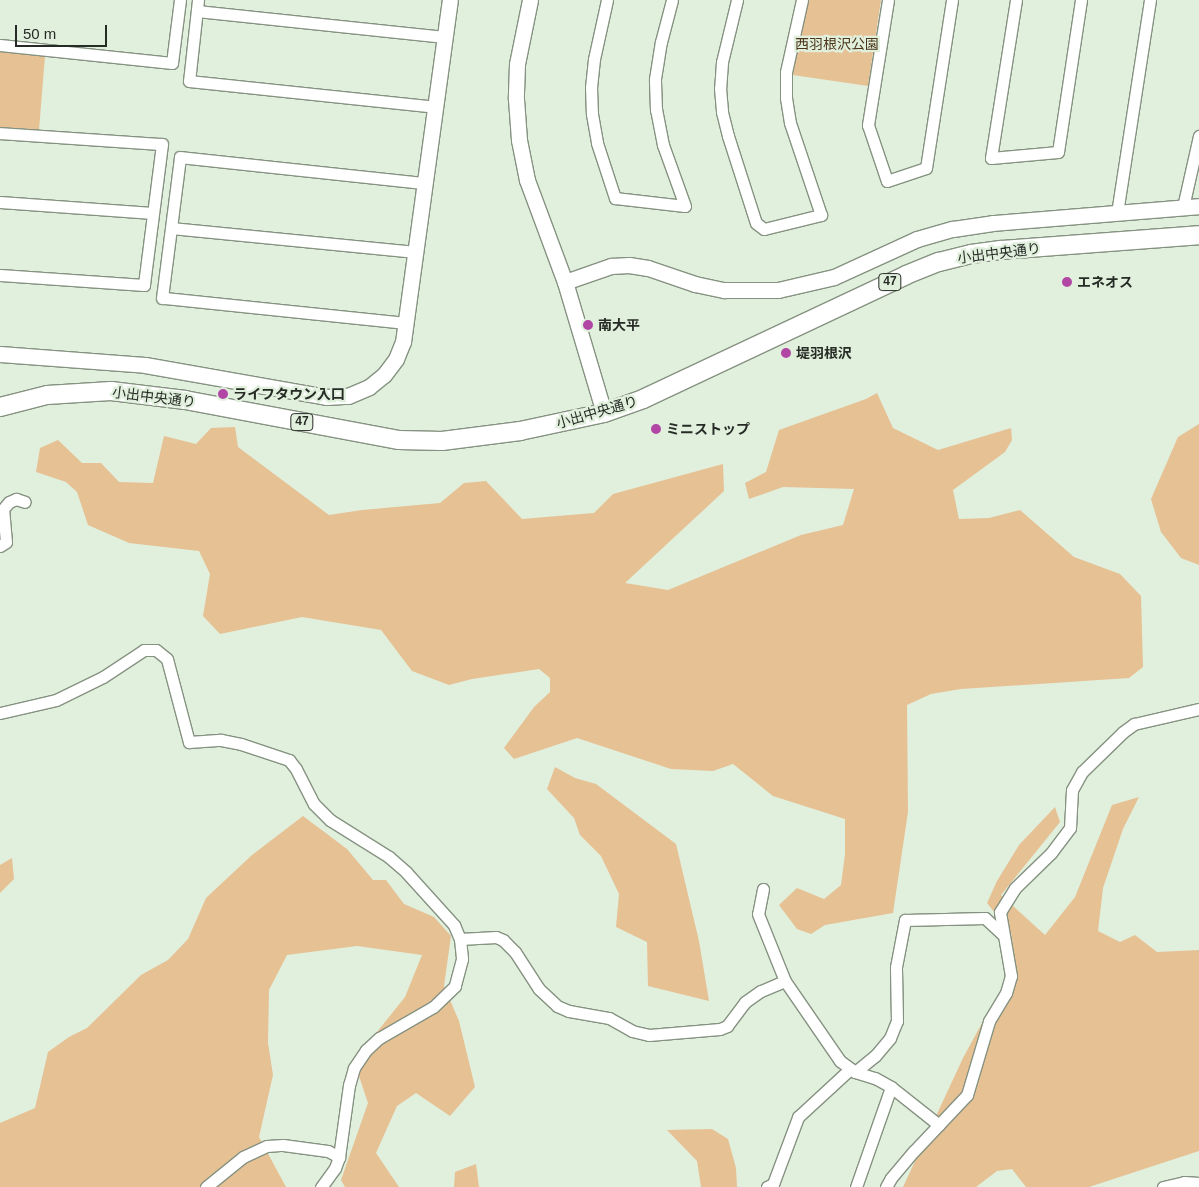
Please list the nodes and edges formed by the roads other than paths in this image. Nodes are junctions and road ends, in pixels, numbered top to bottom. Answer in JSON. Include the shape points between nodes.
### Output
{"nodes":[{"id":1,"x":180,"y":0,"type":"edge"},
{"id":2,"x":450,"y":0,"type":"edge"},
{"id":3,"x":530,"y":0,"type":"edge"},
{"id":4,"x":607,"y":0,"type":"edge"},
{"id":5,"x":672,"y":0,"type":"edge"},
{"id":6,"x":737,"y":0,"type":"edge"},
{"id":7,"x":802,"y":0,"type":"edge"},
{"id":8,"x":888,"y":0,"type":"edge"},
{"id":9,"x":952,"y":0,"type":"edge"},
{"id":10,"x":1016,"y":0,"type":"edge"},
{"id":11,"x":1081,"y":0,"type":"edge"},
{"id":12,"x":1150,"y":0,"type":"edge"},
{"id":13,"x":198,"y":6,"type":"edge"},
{"id":14,"x":445,"y":37,"type":"junction"},
{"id":15,"x":0,"y":45,"type":"edge"},
{"id":16,"x":436,"y":107,"type":"junction"},
{"id":17,"x":0,"y":133,"type":"edge"},
{"id":18,"x":1199,"y":136,"type":"edge"},
{"id":19,"x":425,"y":182,"type":"junction"},
{"id":20,"x":0,"y":202,"type":"edge"},
{"id":21,"x":1199,"y":206,"type":"edge"},
{"id":22,"x":1183,"y":207,"type":"junction"},
{"id":23,"x":153,"y":213,"type":"junction"},
{"id":24,"x":1117,"y":213,"type":"junction"},
{"id":25,"x":171,"y":228,"type":"junction"},
{"id":26,"x":1199,"y":235,"type":"edge"},
{"id":27,"x":416,"y":252,"type":"junction"},
{"id":28,"x":0,"y":275,"type":"edge"},
{"id":29,"x":565,"y":282,"type":"junction"},
{"id":30,"x":406,"y":323,"type":"junction"},
{"id":31,"x":0,"y":354,"type":"edge"},
{"id":32,"x":0,"y":406,"type":"edge"},
{"id":33,"x":604,"y":413,"type":"junction"},
{"id":34,"x":25,"y":502,"type":"dead end"},
{"id":35,"x":0,"y":546,"type":"edge"},
{"id":36,"x":1199,"y":709,"type":"edge"},
{"id":37,"x":0,"y":713,"type":"edge"},
{"id":38,"x":763,"y":889,"type":"dead end"},
{"id":39,"x":1003,"y":934,"type":"junction"},
{"id":40,"x":460,"y":939,"type":"junction"},
{"id":41,"x":785,"y":981,"type":"junction"},
{"id":42,"x":852,"y":1071,"type":"junction"},
{"id":43,"x":891,"y":1087,"type":"junction"},
{"id":44,"x":939,"y":1125,"type":"junction"},
{"id":45,"x":339,"y":1157,"type":"junction"},
{"id":46,"x":1199,"y":1183,"type":"edge"},
{"id":47,"x":206,"y":1187,"type":"edge"},
{"id":48,"x":321,"y":1187,"type":"edge"},
{"id":49,"x":767,"y":1187,"type":"edge"},
{"id":50,"x":856,"y":1187,"type":"edge"},
{"id":51,"x":886,"y":1187,"type":"edge"},
{"id":52,"x":1163,"y":1187,"type":"edge"}],
"edges":[{"from":1,"to":15,"type":"street","via":[[172,63]]},
{"from":2,"to":14,"type":"street"},
{"from":3,"to":29,"type":"street","via":[[517,64],[519,140],[527,180]]},
{"from":4,"to":5,"type":"street","via":[[594,59],[591,96],[597,143],[615,198],[685,206],[663,145],[654,80]]},
{"from":6,"to":7,"type":"street","via":[[722,62],[722,112],[756,223],[764,229],[820,215],[790,124],[786,98],[788,63]]},
{"from":8,"to":9,"type":"street","via":[[868,125],[887,181],[926,168]]},
{"from":10,"to":11,"type":"street","via":[[991,158],[1058,152]]},
{"from":12,"to":24,"type":"street"},
{"from":13,"to":14,"type":"street"},
{"from":13,"to":16,"type":"street","via":[[189,82]]},
{"from":14,"to":16,"type":"street"},
{"from":16,"to":19,"type":"street"},
{"from":17,"to":23,"type":"street","via":[[162,144]]},
{"from":18,"to":22,"type":"street"},
{"from":19,"to":25,"type":"street","via":[[180,157]]},
{"from":19,"to":27,"type":"street"},
{"from":20,"to":23,"type":"street"},
{"from":21,"to":22,"type":"street"},
{"from":22,"to":24,"type":"street"},
{"from":23,"to":28,"type":"street","via":[[144,286]]},
{"from":24,"to":29,"type":"street","via":[[953,229],[917,239],[834,277],[778,290],[724,290],[629,265],[611,266]]},
{"from":25,"to":27,"type":"street"},
{"from":25,"to":30,"type":"street","via":[[162,298]]},
{"from":26,"to":33,"type":"main road","name":"小出中央通り","number":"47","via":[[1001,250],[939,262],[643,399]]},
{"from":27,"to":30,"type":"street"},
{"from":29,"to":33,"type":"street"},
{"from":30,"to":31,"type":"street","via":[[396,359],[384,376],[348,396],[326,396],[145,365]]},
{"from":32,"to":33,"type":"main road","name":"小出中央通り","number":"47","via":[[47,395],[110,391],[185,400],[399,440],[442,442],[520,432]]},
{"from":34,"to":35,"type":"street","via":[[16,499],[3,509],[6,542]]},
{"from":36,"to":39,"type":"street","via":[[1134,724],[1082,772],[1072,790],[1070,828],[1015,888],[1000,912]]},
{"from":37,"to":40,"type":"street","via":[[56,700],[103,677],[144,650],[156,650],[167,659],[189,742],[221,740],[289,760],[314,804],[330,820],[389,857],[406,872],[454,925]]},
{"from":38,"to":41,"type":"street","via":[[758,914]]},
{"from":39,"to":42,"type":"street","via":[[985,918],[905,920],[896,967],[897,1021],[890,1038],[875,1056]]},
{"from":39,"to":44,"type":"street","via":[[1011,976],[1006,993],[989,1021],[967,1095]]},
{"from":40,"to":41,"type":"street","via":[[496,937],[503,940],[515,952],[539,990],[557,1006],[609,1018],[649,1035],[720,1029],[727,1026],[746,1002],[761,991]]},
{"from":40,"to":45,"type":"street","via":[[462,959],[455,986],[433,1007],[379,1038],[354,1068]]},
{"from":41,"to":42,"type":"street","via":[[840,1061]]},
{"from":42,"to":43,"type":"street"},
{"from":42,"to":49,"type":"street","via":[[798,1117],[773,1184]]},
{"from":43,"to":44,"type":"street"},
{"from":43,"to":50,"type":"street"},
{"from":44,"to":51,"type":"street"},
{"from":45,"to":47,"type":"street","via":[[328,1151],[267,1146],[243,1157]]},
{"from":45,"to":48,"type":"street"},
{"from":46,"to":52,"type":"street","via":[[1184,1182]]}]}
